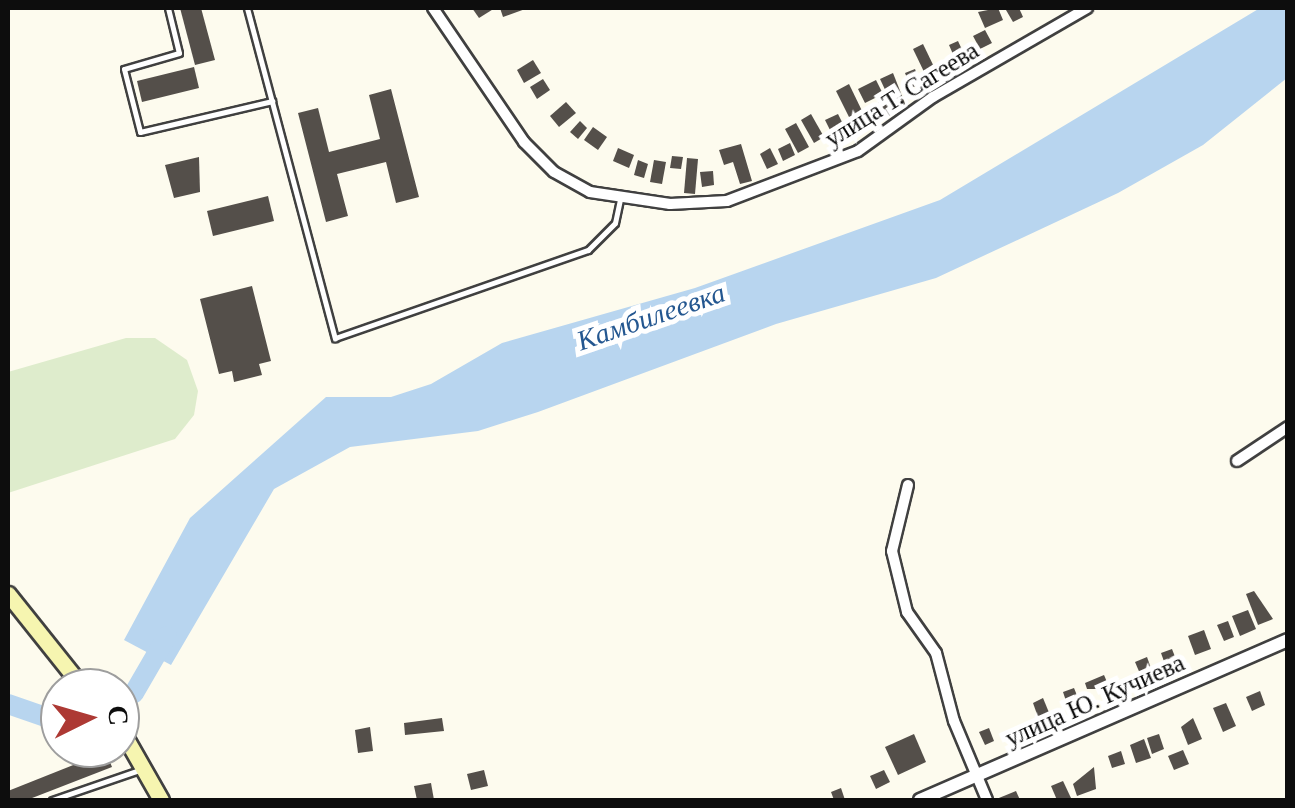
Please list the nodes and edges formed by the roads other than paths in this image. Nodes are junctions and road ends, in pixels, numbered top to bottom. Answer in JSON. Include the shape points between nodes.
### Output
{"nodes":[{"id":1,"x":168,"y":8,"type":"edge"},
{"id":2,"x":247,"y":8,"type":"edge"},
{"id":3,"x":433,"y":8,"type":"edge"},
{"id":4,"x":1087,"y":8,"type":"edge"},
{"id":5,"x":272,"y":101,"type":"junction"},
{"id":6,"x":620,"y":196,"type":"junction"},
{"id":7,"x":1288,"y":427,"type":"edge"},
{"id":8,"x":1237,"y":461,"type":"dead end"},
{"id":9,"x":908,"y":486,"type":"dead end"},
{"id":10,"x":8,"y":594,"type":"edge"},
{"id":11,"x":1288,"y":640,"type":"edge"},
{"id":12,"x":67,"y":668,"type":"edge"},
{"id":13,"x":140,"y":759,"type":"edge"},
{"id":14,"x":146,"y":768,"type":"junction"},
{"id":15,"x":978,"y":778,"type":"junction"},
{"id":16,"x":52,"y":800,"type":"edge"},
{"id":17,"x":161,"y":800,"type":"edge"},
{"id":18,"x":920,"y":800,"type":"edge"},
{"id":19,"x":987,"y":800,"type":"edge"}],
"edges":[{"from":1,"to":5,"type":"lane","via":[[179,53],[124,69],[140,132]]},
{"from":2,"to":5,"type":"lane"},
{"from":3,"to":6,"type":"street","name":"улица Т. Сагеева","via":[[544,162],[590,192]]},
{"from":4,"to":6,"type":"street","name":"улица Т. Сагеева","via":[[933,97],[858,152],[727,201],[670,204]]},
{"from":5,"to":6,"type":"lane","via":[[335,338],[588,250],[615,223]]},
{"from":7,"to":8,"type":"street"},
{"from":9,"to":15,"type":"street","via":[[892,551],[907,612],[936,652]]},
{"from":10,"to":12,"type":"main road"},
{"from":11,"to":15,"type":"street","name":"улица Ю. Кучиева"},
{"from":13,"to":14,"type":"main road"},
{"from":14,"to":16,"type":"lane"},
{"from":14,"to":17,"type":"main road"},
{"from":15,"to":18,"type":"street","name":"улица Ю. Кучиева"},
{"from":15,"to":19,"type":"street"}]}
